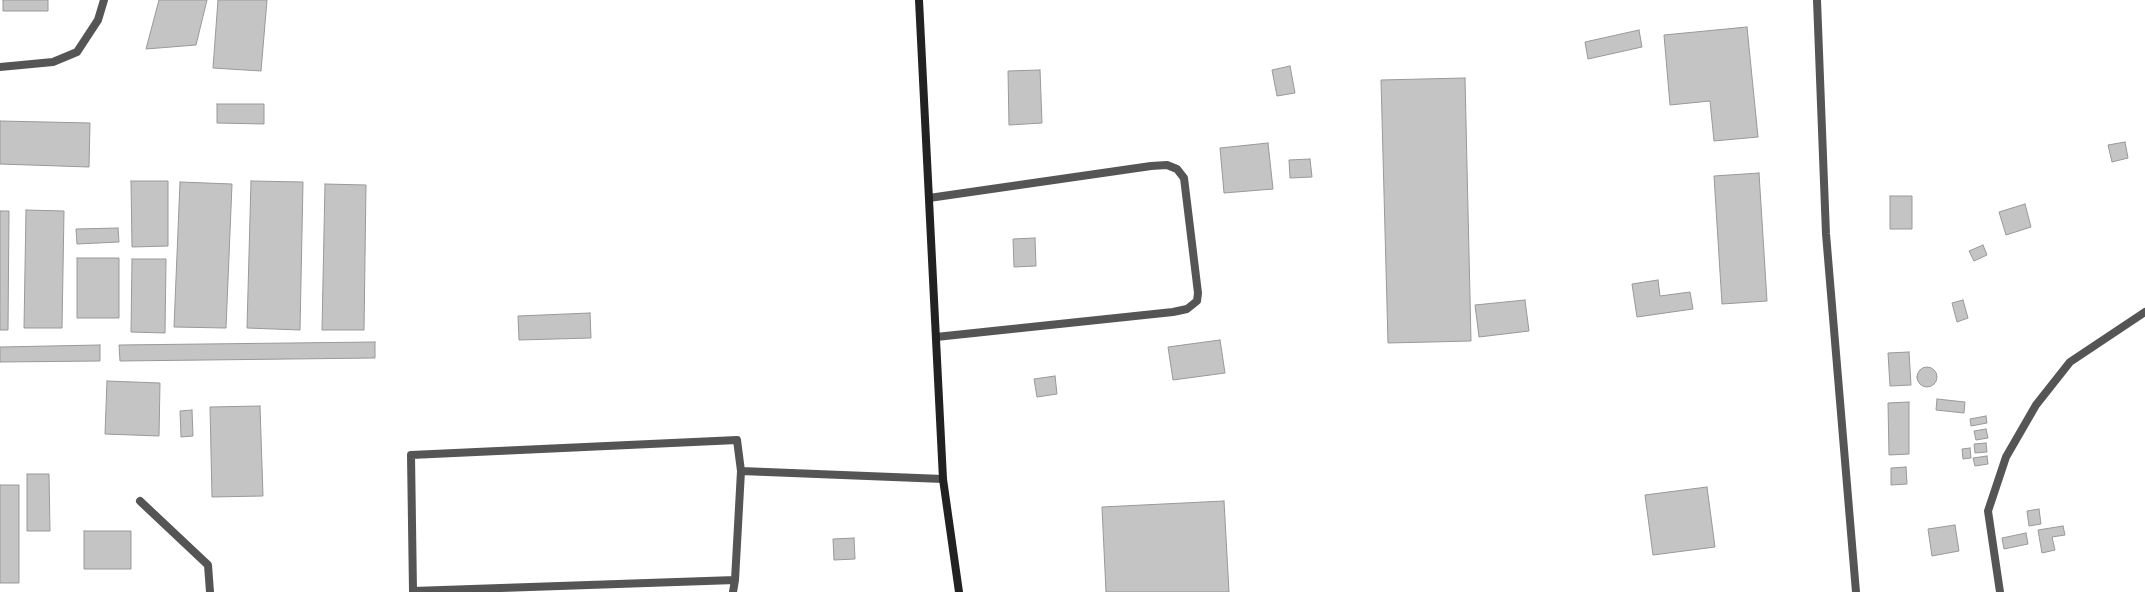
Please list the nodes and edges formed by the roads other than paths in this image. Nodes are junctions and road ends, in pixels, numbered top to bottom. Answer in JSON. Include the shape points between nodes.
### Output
{"nodes":[{"id":1,"x":104,"y":0,"type":"edge"},
{"id":2,"x":919,"y":0,"type":"edge"},
{"id":3,"x":1817,"y":0,"type":"edge"},
{"id":4,"x":0,"y":67,"type":"edge"},
{"id":5,"x":929,"y":198,"type":"junction"},
{"id":6,"x":2145,"y":312,"type":"edge"},
{"id":7,"x":936,"y":337,"type":"junction"},
{"id":8,"x":741,"y":471,"type":"junction"},
{"id":9,"x":943,"y":479,"type":"junction"},
{"id":10,"x":140,"y":501,"type":"dead end"},
{"id":11,"x":735,"y":580,"type":"junction"},
{"id":12,"x":210,"y":592,"type":"edge"},
{"id":13,"x":733,"y":592,"type":"edge"},
{"id":14,"x":959,"y":592,"type":"edge"},
{"id":15,"x":1856,"y":592,"type":"edge"},
{"id":16,"x":2000,"y":592,"type":"edge"}],
"edges":[{"from":1,"to":4,"type":"street","via":[[98,20],[77,52],[53,62]]},
{"from":2,"to":5,"type":"street"},
{"from":3,"to":15,"type":"street","via":[[1826,234]]},
{"from":5,"to":7,"type":"street"},
{"from":5,"to":7,"type":"street","via":[[1167,165],[1177,169],[1184,178],[1198,293],[1197,301],[1187,309],[1173,312]]},
{"from":6,"to":16,"type":"street","via":[[2070,362],[2036,404],[2006,457],[1988,511]]},
{"from":7,"to":9,"type":"street"},
{"from":8,"to":9,"type":"street"},
{"from":8,"to":11,"type":"street"},
{"from":8,"to":11,"type":"street","via":[[737,440],[410,455],[413,591]]},
{"from":9,"to":14,"type":"street"},
{"from":10,"to":12,"type":"street","via":[[208,565]]},
{"from":11,"to":13,"type":"street"}]}
